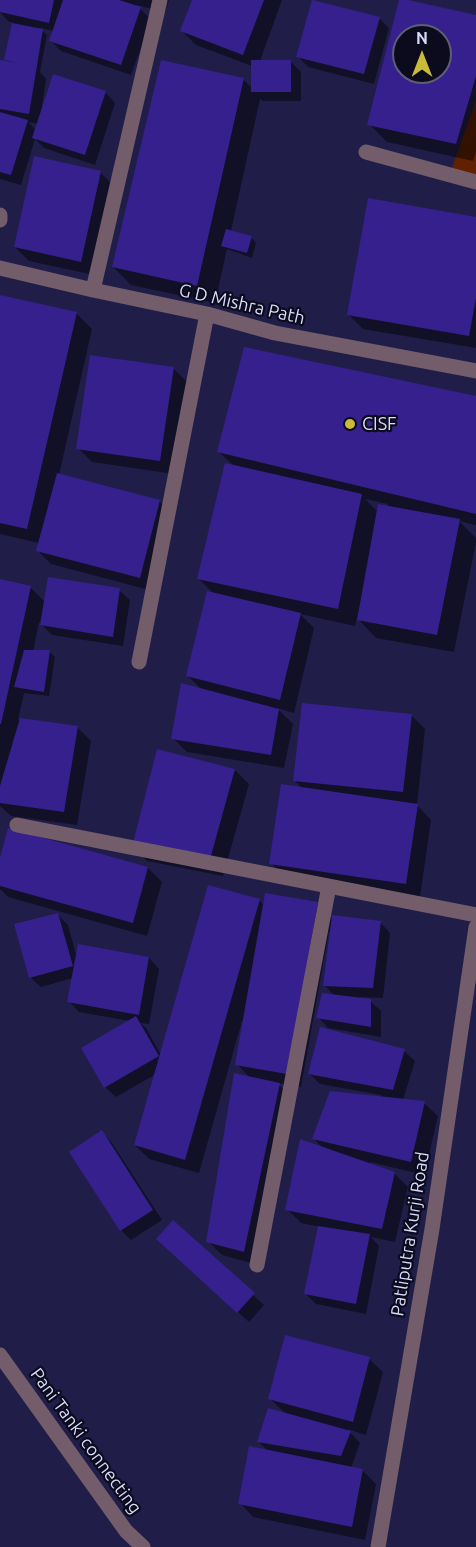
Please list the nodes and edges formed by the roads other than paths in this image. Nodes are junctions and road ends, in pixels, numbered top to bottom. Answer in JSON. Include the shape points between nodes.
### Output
{"nodes":[{"id":1,"x":160,"y":0,"type":"edge"},
{"id":2,"x":366,"y":152,"type":"dead end"},
{"id":3,"x":476,"y":182,"type":"edge"},
{"id":4,"x":0,"y":268,"type":"edge"},
{"id":5,"x":93,"y":290,"type":"junction"},
{"id":6,"x":207,"y":314,"type":"junction"},
{"id":7,"x":476,"y":371,"type":"edge"},
{"id":8,"x":139,"y":662,"type":"dead end"},
{"id":9,"x":17,"y":825,"type":"dead end"},
{"id":10,"x":329,"y":886,"type":"junction"},
{"id":11,"x":476,"y":915,"type":"edge"},
{"id":12,"x":476,"y":927,"type":"edge"},
{"id":13,"x":257,"y":1265,"type":"dead end"},
{"id":14,"x":0,"y":1356,"type":"edge"},
{"id":15,"x":143,"y":1547,"type":"edge"},
{"id":16,"x":378,"y":1547,"type":"edge"}],
"edges":[{"from":1,"to":5,"type":"street"},
{"from":2,"to":3,"type":"street"},
{"from":4,"to":5,"type":"street","name":"G D Mishra Path"},
{"from":5,"to":6,"type":"street","name":"G D Mishra Path"},
{"from":6,"to":7,"type":"street","name":"G D Mishra Path","via":[[275,333]]},
{"from":6,"to":8,"type":"street"},
{"from":9,"to":10,"type":"street"},
{"from":10,"to":11,"type":"street"},
{"from":10,"to":13,"type":"street"},
{"from":12,"to":16,"type":"street","name":"Patliputra Kurji Road","via":[[432,1229]]},
{"from":14,"to":15,"type":"street","name":"Pani Tanki connecting","via":[[105,1503]]}]}
